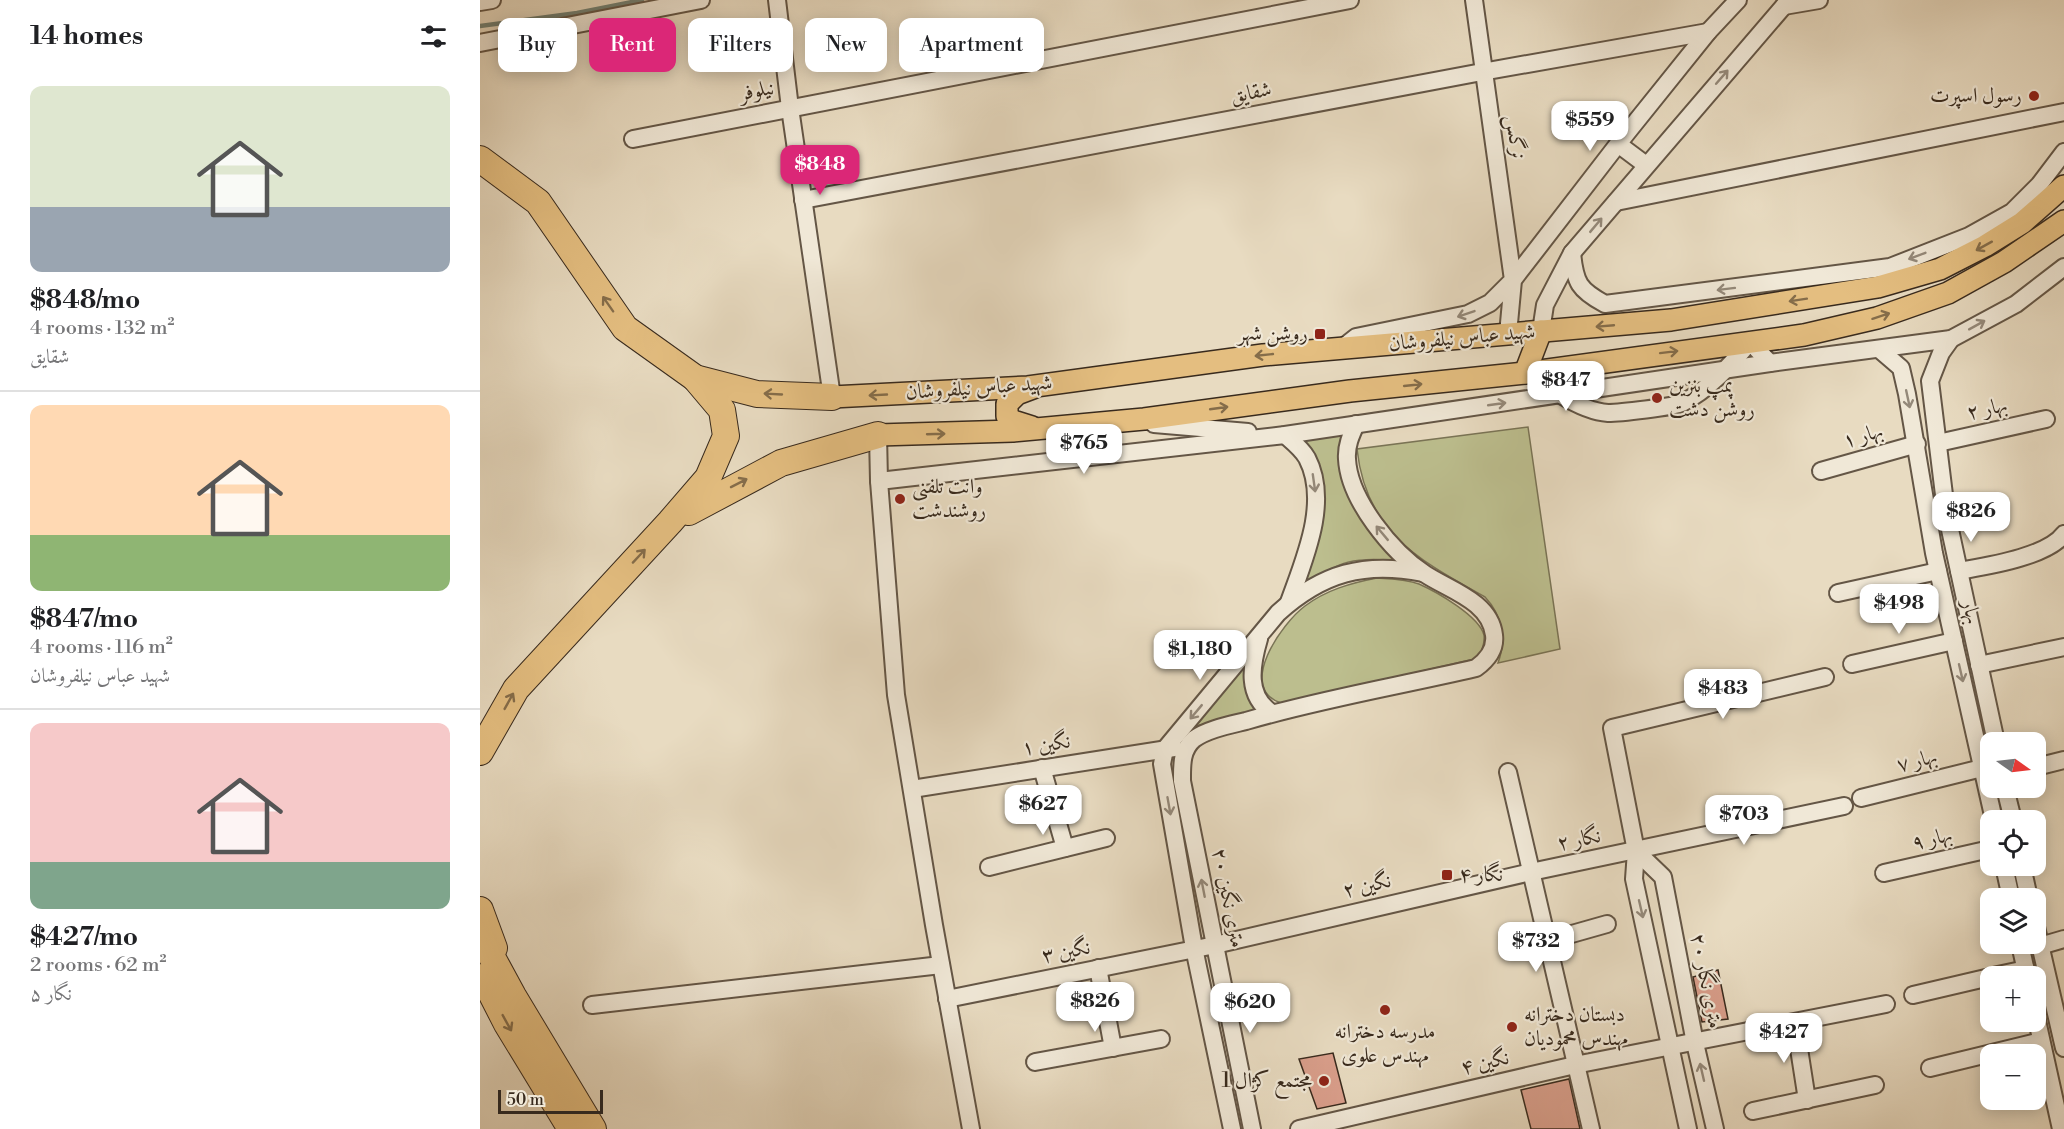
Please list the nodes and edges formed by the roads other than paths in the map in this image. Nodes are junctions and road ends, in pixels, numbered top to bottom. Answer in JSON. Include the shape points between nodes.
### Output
{"nodes":[{"id":1,"x":491,"y":0,"type":"edge"},
{"id":2,"x":701,"y":0,"type":"edge"},
{"id":3,"x":777,"y":0,"type":"edge"},
{"id":4,"x":1350,"y":0,"type":"edge"},
{"id":5,"x":1474,"y":0,"type":"edge"},
{"id":6,"x":1738,"y":0,"type":"edge"},
{"id":7,"x":1819,"y":0,"type":"edge"},
{"id":8,"x":480,"y":2,"type":"edge"},
{"id":9,"x":1786,"y":3,"type":"edge"},
{"id":10,"x":1708,"y":32,"type":"junction"},
{"id":11,"x":480,"y":43,"type":"edge"},
{"id":12,"x":1482,"y":72,"type":"junction"},
{"id":13,"x":790,"y":108,"type":"junction"},
{"id":14,"x":2064,"y":112,"type":"edge"},
{"id":15,"x":633,"y":139,"type":"dead end"},
{"id":16,"x":1618,"y":144,"type":"junction"},
{"id":17,"x":2064,"y":152,"type":"edge"},
{"id":18,"x":480,"y":159,"type":"edge"},
{"id":19,"x":1646,"y":165,"type":"junction"},
{"id":20,"x":2064,"y":186,"type":"edge"},
{"id":21,"x":804,"y":200,"type":"junction"},
{"id":22,"x":1616,"y":202,"type":"junction"},
{"id":23,"x":2064,"y":221,"type":"edge"},
{"id":24,"x":1572,"y":253,"type":"junction"},
{"id":25,"x":2064,"y":267,"type":"edge"},
{"id":26,"x":1513,"y":280,"type":"junction"},
{"id":27,"x":1687,"y":294,"type":"junction"},
{"id":28,"x":1690,"y":316,"type":"junction"},
{"id":29,"x":1541,"y":331,"type":"junction"},
{"id":30,"x":1508,"y":334,"type":"junction"},
{"id":31,"x":1951,"y":339,"type":"junction"},
{"id":32,"x":1750,"y":342,"type":"junction"},
{"id":33,"x":1342,"y":348,"type":"junction"},
{"id":34,"x":1881,"y":350,"type":"junction"},
{"id":35,"x":1770,"y":363,"type":"junction"},
{"id":36,"x":1724,"y":371,"type":"junction"},
{"id":37,"x":1525,"y":373,"type":"junction"},
{"id":38,"x":695,"y":378,"type":"junction"},
{"id":39,"x":1042,"y":385,"type":"junction"},
{"id":40,"x":1561,"y":395,"type":"junction"},
{"id":41,"x":832,"y":397,"type":"junction"},
{"id":42,"x":2046,"y":419,"type":"dead end"},
{"id":43,"x":1119,"y":421,"type":"junction"},
{"id":44,"x":1356,"y":424,"type":"junction"},
{"id":45,"x":1039,"y":429,"type":"junction"},
{"id":46,"x":878,"y":435,"type":"junction"},
{"id":47,"x":1285,"y":435,"type":"junction"},
{"id":48,"x":1938,"y":442,"type":"junction"},
{"id":49,"x":1917,"y":444,"type":"junction"},
{"id":50,"x":1821,"y":471,"type":"dead end"},
{"id":51,"x":879,"y":481,"type":"junction"},
{"id":52,"x":670,"y":522,"type":"junction"},
{"id":53,"x":2064,"y":534,"type":"edge"},
{"id":54,"x":1938,"y":571,"type":"junction"},
{"id":55,"x":1959,"y":571,"type":"junction"},
{"id":56,"x":1424,"y":574,"type":"junction"},
{"id":57,"x":1838,"y":593,"type":"dead end"},
{"id":58,"x":1289,"y":602,"type":"junction"},
{"id":59,"x":1260,"y":635,"type":"junction"},
{"id":60,"x":1954,"y":640,"type":"junction"},
{"id":61,"x":2064,"y":647,"type":"edge"},
{"id":62,"x":1852,"y":664,"type":"dead end"},
{"id":63,"x":1979,"y":665,"type":"junction"},
{"id":64,"x":1825,"y":677,"type":"dead end"},
{"id":65,"x":1272,"y":713,"type":"junction"},
{"id":66,"x":1994,"y":732,"type":"edge"},
{"id":67,"x":1187,"y":747,"type":"junction"},
{"id":68,"x":1166,"y":749,"type":"junction"},
{"id":69,"x":1980,"y":750,"type":"edge"},
{"id":70,"x":480,"y":752,"type":"edge"},
{"id":71,"x":2064,"y":760,"type":"edge"},
{"id":72,"x":2046,"y":764,"type":"edge"},
{"id":73,"x":1042,"y":768,"type":"junction"},
{"id":74,"x":1508,"y":772,"type":"dead end"},
{"id":75,"x":1980,"y":777,"type":"edge"},
{"id":76,"x":912,"y":789,"type":"junction"},
{"id":77,"x":1861,"y":798,"type":"dead end"},
{"id":78,"x":1844,"y":806,"type":"dead end"},
{"id":79,"x":1106,"y":838,"type":"dead end"},
{"id":80,"x":1065,"y":848,"type":"junction"},
{"id":81,"x":1636,"y":851,"type":"junction"},
{"id":82,"x":1980,"y":851,"type":"edge"},
{"id":83,"x":988,"y":867,"type":"dead end"},
{"id":84,"x":1531,"y":872,"type":"junction"},
{"id":85,"x":1884,"y":873,"type":"dead end"},
{"id":86,"x":480,"y":910,"type":"edge"},
{"id":87,"x":1606,"y":924,"type":"dead end"},
{"id":88,"x":480,"y":935,"type":"edge"},
{"id":89,"x":2064,"y":939,"type":"edge"},
{"id":90,"x":1546,"y":941,"type":"junction"},
{"id":91,"x":2046,"y":944,"type":"edge"},
{"id":92,"x":1215,"y":945,"type":"junction"},
{"id":93,"x":1194,"y":948,"type":"junction"},
{"id":94,"x":2042,"y":954,"type":"edge"},
{"id":95,"x":941,"y":965,"type":"junction"},
{"id":96,"x":1098,"y":968,"type":"junction"},
{"id":97,"x":480,"y":971,"type":"edge"},
{"id":98,"x":1980,"y":980,"type":"edge"},
{"id":99,"x":1913,"y":995,"type":"dead end"},
{"id":100,"x":513,"y":996,"type":"junction"},
{"id":101,"x":948,"y":999,"type":"junction"},
{"id":102,"x":1886,"y":1004,"type":"dead end"},
{"id":103,"x":592,"y":1005,"type":"dead end"},
{"id":104,"x":1796,"y":1023,"type":"junction"},
{"id":105,"x":2039,"y":1032,"type":"edge"},
{"id":106,"x":1161,"y":1039,"type":"dead end"},
{"id":107,"x":2041,"y":1041,"type":"junction"},
{"id":108,"x":1695,"y":1043,"type":"junction"},
{"id":109,"x":1672,"y":1047,"type":"junction"},
{"id":110,"x":1113,"y":1048,"type":"junction"},
{"id":111,"x":2064,"y":1048,"type":"edge"},
{"id":112,"x":1035,"y":1062,"type":"dead end"},
{"id":113,"x":1575,"y":1065,"type":"junction"},
{"id":114,"x":1930,"y":1068,"type":"dead end"},
{"id":115,"x":1875,"y":1085,"type":"dead end"},
{"id":116,"x":1808,"y":1100,"type":"junction"},
{"id":117,"x":1753,"y":1111,"type":"dead end"},
{"id":118,"x":572,"y":1129,"type":"edge"},
{"id":119,"x":593,"y":1129,"type":"edge"},
{"id":120,"x":971,"y":1129,"type":"edge"},
{"id":121,"x":1232,"y":1129,"type":"edge"},
{"id":122,"x":1252,"y":1129,"type":"edge"},
{"id":123,"x":1299,"y":1129,"type":"edge"},
{"id":124,"x":1591,"y":1129,"type":"edge"},
{"id":125,"x":1688,"y":1129,"type":"edge"},
{"id":126,"x":1715,"y":1129,"type":"edge"},
{"id":127,"x":2061,"y":1129,"type":"edge"}],
"edges":[{"from":1,"to":8,"type":"street"},
{"from":2,"to":11,"type":"street"},
{"from":3,"to":13,"type":"street"},
{"from":4,"to":13,"type":"street","name":"نیلوفر"},
{"from":5,"to":12,"type":"street","name":"نرگس"},
{"from":6,"to":10,"type":"street"},
{"from":7,"to":9,"type":"street"},
{"from":19,"to":9,"type":"street","one_way":true},
{"from":10,"to":12,"type":"street","name":"شقایق"},
{"from":10,"to":16,"type":"street"},
{"from":12,"to":21,"type":"street","name":"شقایق"},
{"from":12,"to":26,"type":"street","name":"نرگس"},
{"from":13,"to":15,"type":"street","name":"نیلوفر"},
{"from":13,"to":21,"type":"street"},
{"from":14,"to":22,"type":"street"},
{"from":16,"to":19,"type":"street"},
{"from":16,"to":26,"type":"street"},
{"from":17,"to":27,"type":"street","one_way":true,"via":[[2012,212],[1969,236],[1890,267]]},
{"from":38,"to":18,"type":"highway","one_way":true,"via":[[625,328],[538,202]]},
{"from":19,"to":22,"type":"street"},
{"from":20,"to":28,"type":"main road","name":"شهید عباس نیلفروشان","one_way":true,"via":[[2022,223],[1940,269],[1878,287]]},
{"from":21,"to":41,"type":"street"},
{"from":24,"to":22,"type":"street","one_way":true},
{"from":32,"to":23,"type":"main road","name":"شهید عباس نیلفروشان","one_way":true,"via":[[1804,335],[1877,318],[1948,293],[2004,262]]},
{"from":24,"to":27,"type":"street","via":[[1574,273],[1585,294],[1605,304]]},
{"from":24,"to":29,"type":"street","via":[[1545,305]]},
{"from":31,"to":25,"type":"street","one_way":true,"via":[[2016,304]]},
{"from":26,"to":30,"type":"street","name":"نرگس"},
{"from":26,"to":33,"type":"street","one_way":true,"via":[[1490,303],[1468,314],[1356,337]]},
{"from":27,"to":28,"type":"street"},
{"from":28,"to":29,"type":"main road","name":"شهید عباس نیلفروشان","one_way":true},
{"from":29,"to":30,"type":"main road","name":"شهید عباس نیلفروشان"},
{"from":29,"to":37,"type":"main road"},
{"from":30,"to":33,"type":"main road","name":"شهید عباس نیلفروشان"},
{"from":30,"to":37,"type":"main road"},
{"from":31,"to":34,"type":"street"},
{"from":31,"to":48,"type":"street","name":"بهار","via":[[1930,381]]},
{"from":32,"to":35,"type":"street"},
{"from":32,"to":36,"type":"street"},
{"from":37,"to":32,"type":"main road","name":"شهید عباس نیلفروشان","one_way":true},
{"from":33,"to":39,"type":"main road","name":"شهید عباس نیلفروشان","one_way":true},
{"from":34,"to":35,"type":"street"},
{"from":34,"to":49,"type":"street","name":"بهار","one_way":true,"via":[[1901,368]]},
{"from":35,"to":36,"type":"street"},
{"from":36,"to":40,"type":"street"},
{"from":36,"to":40,"type":"street","via":[[1679,404],[1608,413]]},
{"from":43,"to":37,"type":"main road","name":"شهید عباس نیلفروشان","one_way":true},
{"from":41,"to":38,"type":"highway","one_way":true,"via":[[757,394]]},
{"from":38,"to":52,"type":"highway","via":[[722,410],[726,436],[708,478]]},
{"from":39,"to":41,"type":"main road","name":"شهید عباس نیلفروشان","one_way":true},
{"from":39,"to":45,"type":"main road","via":[[1017,394],[1007,404],[1007,416],[1013,422]]},
{"from":44,"to":40,"type":"street","one_way":true},
{"from":42,"to":48,"type":"street","name":"بهار ۲"},
{"from":43,"to":45,"type":"main road","name":"شهید عباس نیلفروشان"},
{"from":43,"to":47,"type":"street"},
{"from":44,"to":47,"type":"street"},
{"from":56,"to":44,"type":"street","one_way":true,"via":[[1375,524],[1353,484],[1347,459],[1350,435]]},
{"from":46,"to":45,"type":"main road","name":"شهید عباس نیلفروشان","one_way":true},
{"from":46,"to":51,"type":"street"},
{"from":52,"to":46,"type":"highway","one_way":true,"via":[[780,463]]},
{"from":47,"to":51,"type":"street"},
{"from":47,"to":58,"type":"street","one_way":true,"via":[[1306,457],[1316,499],[1308,543]]},
{"from":48,"to":55,"type":"street","name":"بهار","via":[[1946,511]]},
{"from":49,"to":50,"type":"street","name":"بهار ۱"},
{"from":49,"to":54,"type":"street","name":"بهار"},
{"from":51,"to":76,"type":"street","via":[[896,695]]},
{"from":70,"to":52,"type":"highway","one_way":true,"via":[[516,689]]},
{"from":53,"to":55,"type":"street","via":[[2058,542],[2014,560]]},
{"from":54,"to":57,"type":"street"},
{"from":54,"to":60,"type":"street","name":"بهار"},
{"from":55,"to":63,"type":"street","name":"بهار"},
{"from":56,"to":58,"type":"street","via":[[1387,567],[1349,571]]},
{"from":56,"to":65,"type":"street","via":[[1461,593],[1489,618],[1495,642],[1485,662],[1476,668]]},
{"from":58,"to":59,"type":"street"},
{"from":59,"to":65,"type":"street","via":[[1253,663],[1253,687],[1262,706]]},
{"from":59,"to":68,"type":"street","one_way":true},
{"from":60,"to":62,"type":"street"},
{"from":60,"to":69,"type":"street","name":"بهار","one_way":true},
{"from":61,"to":63,"type":"street"},
{"from":63,"to":66,"type":"street","name":"بهار"},
{"from":64,"to":81,"type":"street","via":[[1612,728]]},
{"from":65,"to":67,"type":"street","via":[[1215,730],[1196,738]]},
{"from":67,"to":68,"type":"street","name":"نگین ۱"},
{"from":92,"to":67,"type":"street","name":"۲۰ متری نگین","one_way":true,"via":[[1182,782]]},
{"from":68,"to":73,"type":"street","name":"نگین ۱"},
{"from":68,"to":93,"type":"street","name":"۲۰ متری نگین","one_way":true,"via":[[1162,765]]},
{"from":71,"to":72,"type":"street"},
{"from":73,"to":76,"type":"street","name":"نگین ۱"},
{"from":73,"to":80,"type":"street"},
{"from":74,"to":84,"type":"street"},
{"from":75,"to":77,"type":"street","name":"بهار ۷"},
{"from":76,"to":95,"type":"street"},
{"from":78,"to":81,"type":"street","name":"نگار ۲"},
{"from":79,"to":80,"type":"street"},
{"from":80,"to":83,"type":"street"},
{"from":81,"to":84,"type":"street","name":"نگار ۲"},
{"from":81,"to":108,"type":"street","name":"۲۰ متری نگار","via":[[1663,877]]},
{"from":81,"to":109,"type":"street","one_way":true,"via":[[1634,879]]},
{"from":82,"to":85,"type":"street","name":"بهار ۹"},
{"from":84,"to":90,"type":"street"},
{"from":84,"to":92,"type":"street","name":"نگین ۲"},
{"from":86,"to":100,"type":"highway"},
{"from":87,"to":90,"type":"street"},
{"from":88,"to":100,"type":"highway"},
{"from":89,"to":91,"type":"street"},
{"from":90,"to":113,"type":"street"},
{"from":92,"to":93,"type":"street","name":"نگین ۲"},
{"from":92,"to":122,"type":"street","name":"۲۰ متری نگین"},
{"from":93,"to":96,"type":"street","name":"نگین ۳"},
{"from":93,"to":121,"type":"street","name":"۲۰ متری نگین"},
{"from":94,"to":111,"type":"street"},
{"from":95,"to":101,"type":"street"},
{"from":95,"to":103,"type":"street"},
{"from":96,"to":101,"type":"street","name":"نگین ۳"},
{"from":96,"to":110,"type":"street"},
{"from":97,"to":118,"type":"highway","one_way":true,"via":[[507,1024]]},
{"from":98,"to":99,"type":"street"},
{"from":100,"to":119,"type":"highway"},
{"from":101,"to":120,"type":"street"},
{"from":102,"to":104,"type":"street"},
{"from":104,"to":108,"type":"street"},
{"from":104,"to":116,"type":"street"},
{"from":105,"to":107,"type":"street"},
{"from":106,"to":110,"type":"street"},
{"from":107,"to":114,"type":"street"},
{"from":107,"to":127,"type":"street"},
{"from":108,"to":109,"type":"street"},
{"from":126,"to":108,"type":"street","name":"۲۰ متری نگار","one_way":true},
{"from":109,"to":113,"type":"street"},
{"from":109,"to":125,"type":"street"},
{"from":110,"to":112,"type":"street"},
{"from":113,"to":123,"type":"street","name":"نگین ۴"},
{"from":113,"to":124,"type":"street"},
{"from":115,"to":116,"type":"street"},
{"from":116,"to":117,"type":"street"}]}
